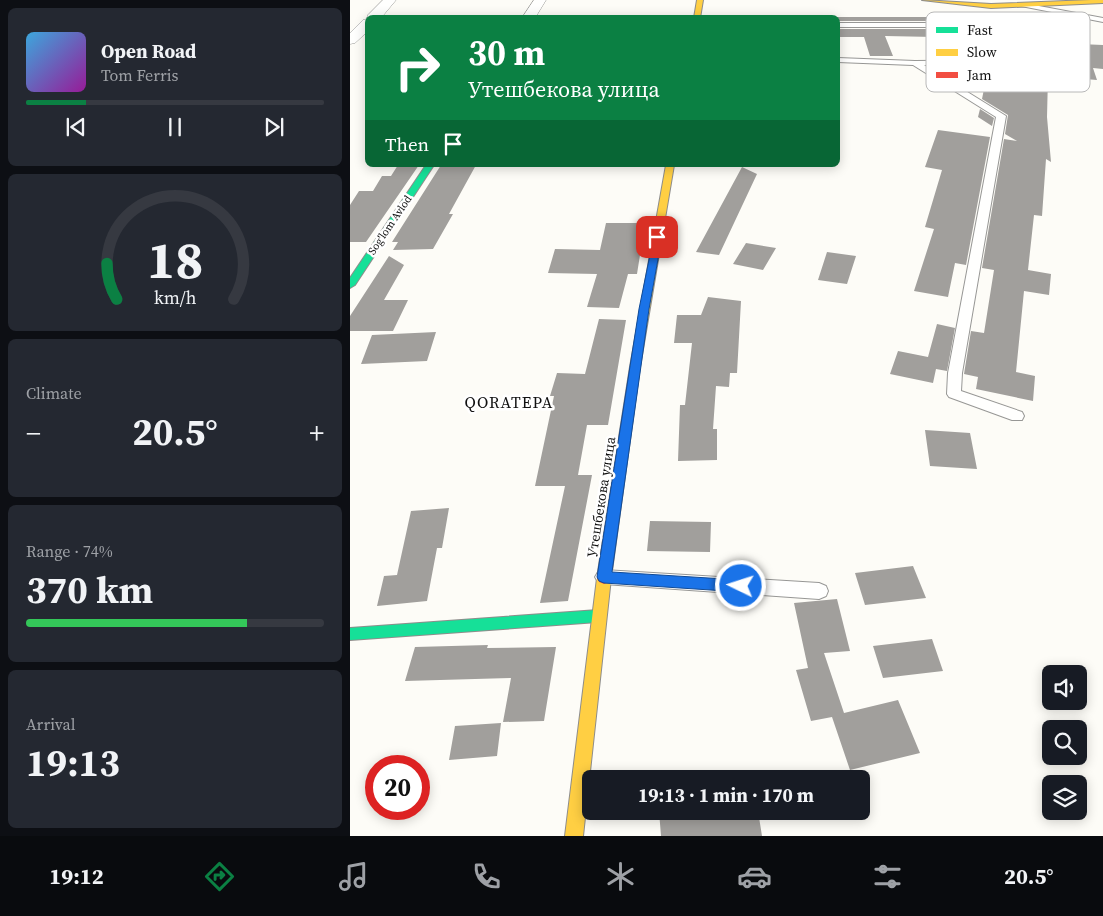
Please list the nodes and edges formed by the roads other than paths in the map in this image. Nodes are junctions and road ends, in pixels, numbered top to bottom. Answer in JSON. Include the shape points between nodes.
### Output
{"nodes":[{"id":1,"x":390,"y":0,"type":"edge"},
{"id":2,"x":540,"y":0,"type":"edge"},
{"id":3,"x":700,"y":0,"type":"edge"},
{"id":4,"x":925,"y":0,"type":"edge"},
{"id":5,"x":1103,"y":1,"type":"edge"},
{"id":6,"x":1023,"y":5,"type":"junction"},
{"id":7,"x":1060,"y":12,"type":"edge"},
{"id":8,"x":376,"y":15,"type":"edge"},
{"id":9,"x":530,"y":15,"type":"edge"},
{"id":10,"x":698,"y":15,"type":"edge"},
{"id":11,"x":1090,"y":18,"type":"edge"},
{"id":12,"x":1103,"y":20,"type":"edge"},
{"id":13,"x":840,"y":25,"type":"edge"},
{"id":14,"x":926,"y":25,"type":"edge"},
{"id":15,"x":365,"y":26,"type":"edge"},
{"id":16,"x":350,"y":40,"type":"edge"},
{"id":17,"x":840,"y":60,"type":"edge"},
{"id":18,"x":915,"y":63,"type":"junction"},
{"id":19,"x":926,"y":63,"type":"edge"},
{"id":20,"x":926,"y":70,"type":"edge"},
{"id":21,"x":962,"y":92,"type":"edge"},
{"id":22,"x":429,"y":167,"type":"edge"},
{"id":23,"x":670,"y":167,"type":"edge"},
{"id":24,"x":350,"y":285,"type":"edge"},
{"id":25,"x":1017,"y":416,"type":"dead end"},
{"id":26,"x":604,"y":577,"type":"junction"},
{"id":27,"x":819,"y":591,"type":"dead end"},
{"id":28,"x":598,"y":616,"type":"junction"},
{"id":29,"x":350,"y":634,"type":"edge"},
{"id":30,"x":574,"y":836,"type":"edge"}],
"edges":[{"from":1,"to":8,"type":"street"},
{"from":2,"to":9,"type":"street"},
{"from":3,"to":10,"type":"main road"},
{"from":4,"to":6,"type":"main road","via":[[994,9]]},
{"from":5,"to":6,"type":"main road"},
{"from":6,"to":7,"type":"lane"},
{"from":11,"to":12,"type":"lane"},
{"from":13,"to":14,"type":"lane"},
{"from":15,"to":16,"type":"street"},
{"from":17,"to":18,"type":"lane"},
{"from":18,"to":19,"type":"lane"},
{"from":18,"to":20,"type":"lane"},
{"from":21,"to":25,"type":"lane","via":[[1001,116],[954,394]]},
{"from":22,"to":24,"type":"main road","name":"Sog'lom Avlod"},
{"from":23,"to":26,"type":"main road","name":"Утешбекова улица","via":[[644,309]]},
{"from":26,"to":27,"type":"lane"},
{"from":26,"to":28,"type":"main road","name":"Утешбекова улица"},
{"from":28,"to":29,"type":"main road"},
{"from":28,"to":30,"type":"main road","name":"Утешбекова улица"}]}
